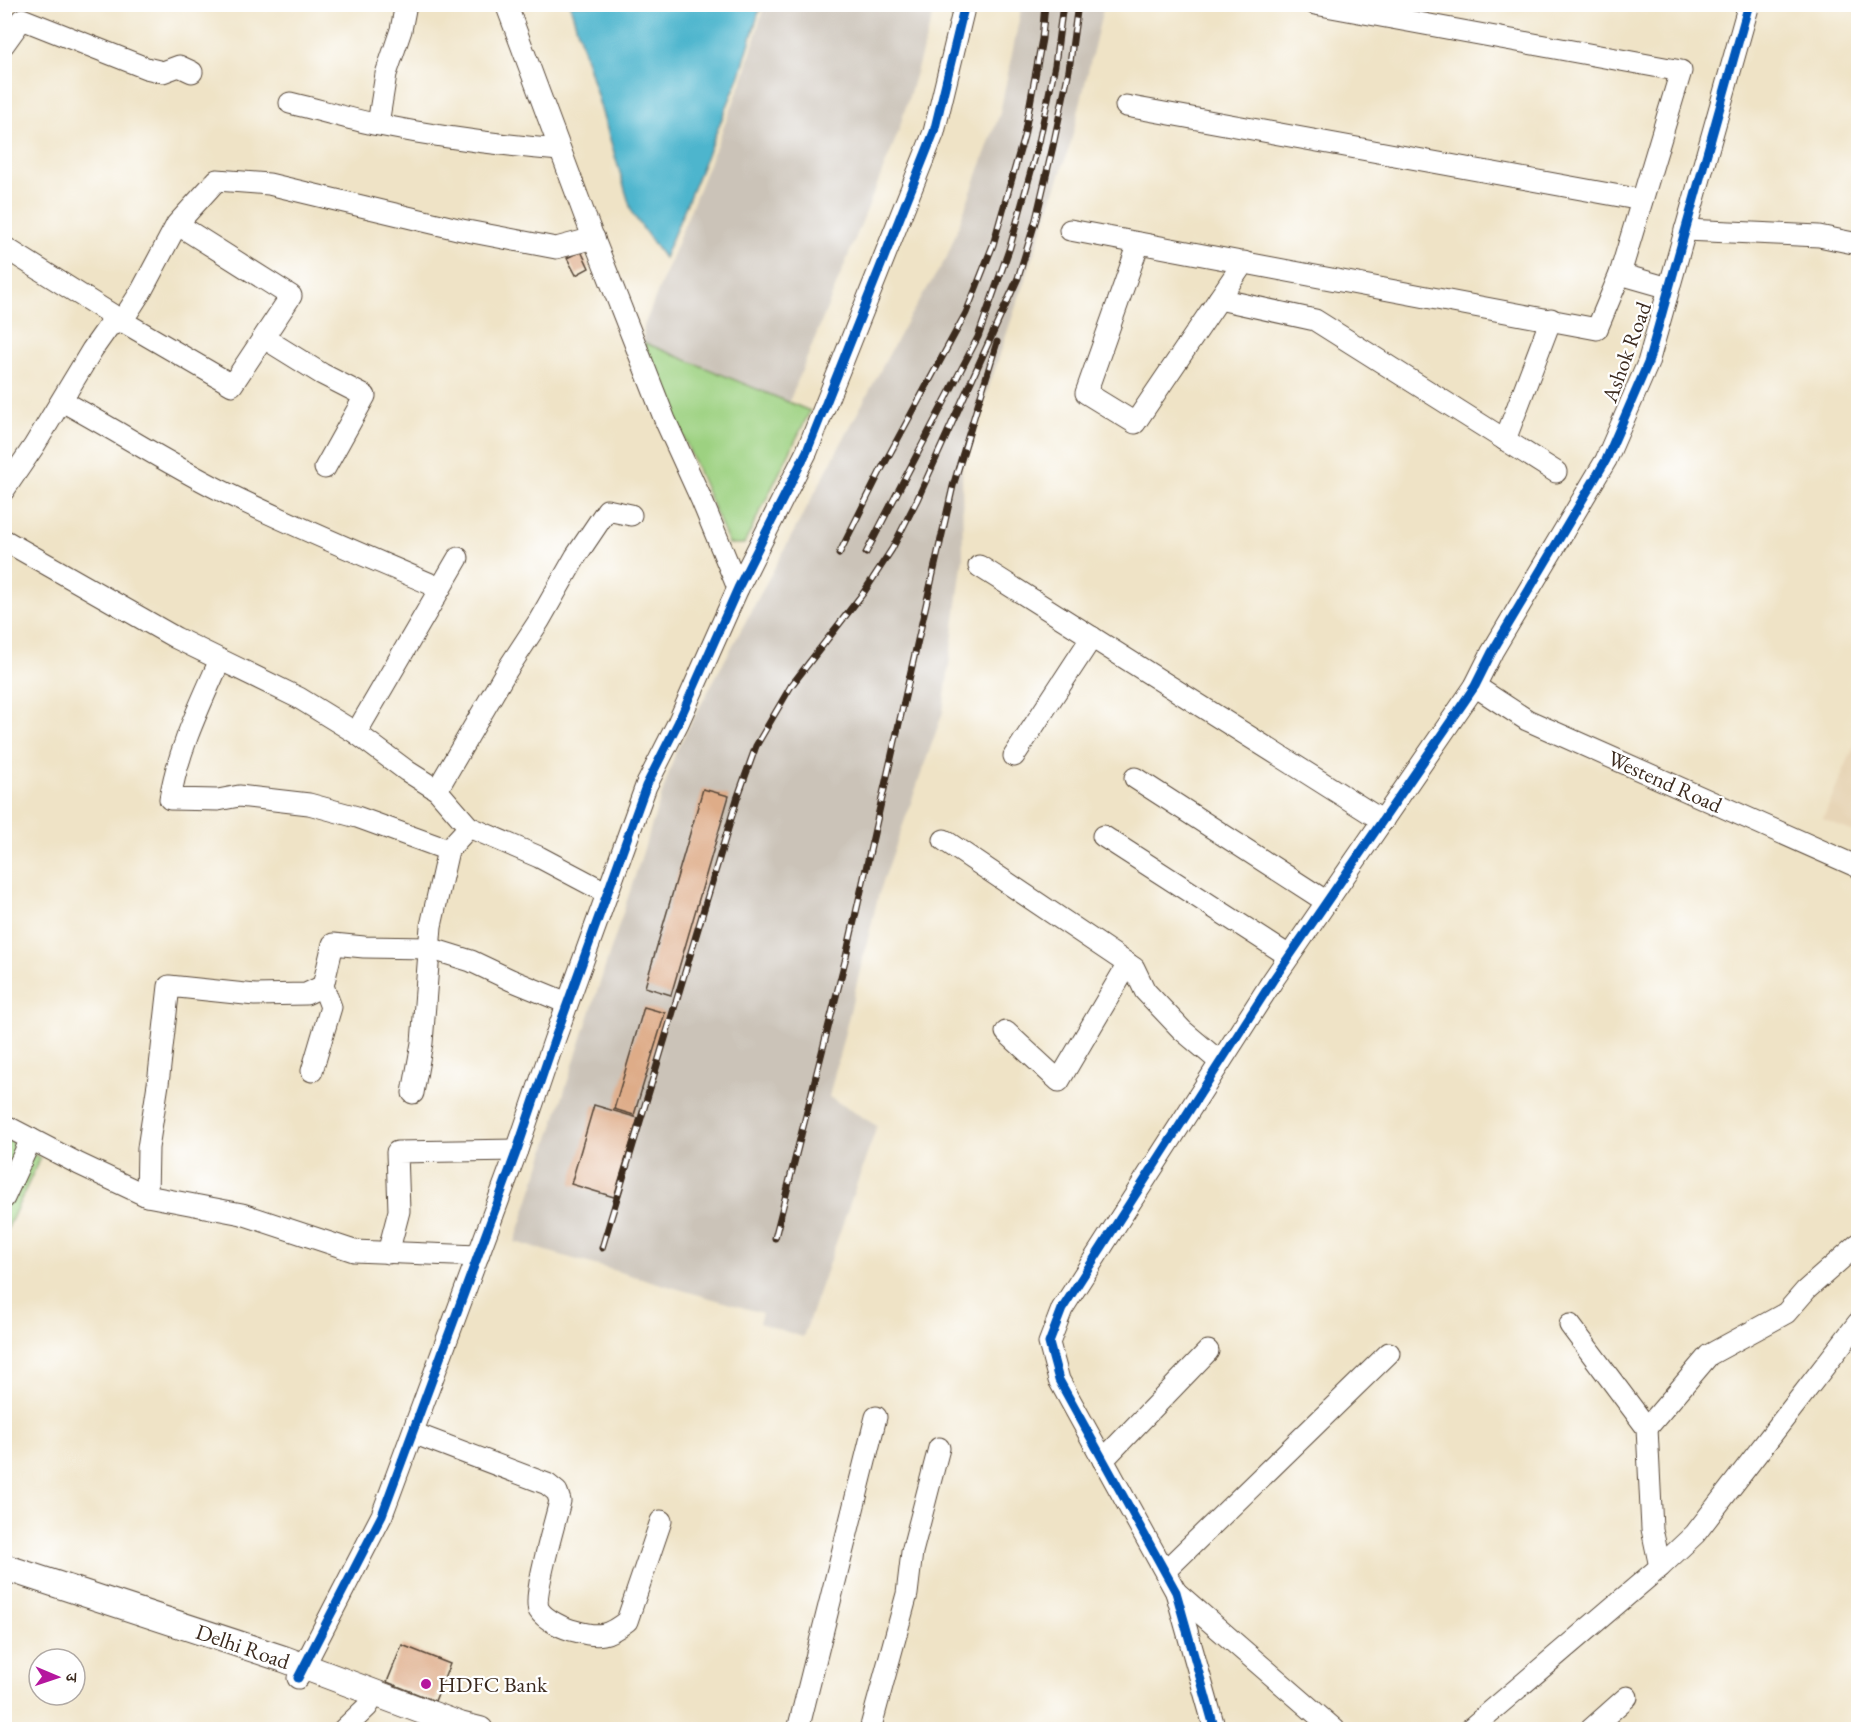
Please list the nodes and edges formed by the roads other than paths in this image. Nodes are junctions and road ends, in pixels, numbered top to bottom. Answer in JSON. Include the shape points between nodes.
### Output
{"nodes":[{"id":1,"x":406,"y":4,"type":"edge"},
{"id":2,"x":506,"y":4,"type":"edge"},
{"id":3,"x":965,"y":4,"type":"edge"},
{"id":4,"x":1315,"y":4,"type":"edge"},
{"id":5,"x":1749,"y":4,"type":"edge"},
{"id":6,"x":24,"y":12,"type":"edge"},
{"id":7,"x":4,"y":44,"type":"edge"},
{"id":8,"x":192,"y":72,"type":"dead end"},
{"id":9,"x":290,"y":103,"type":"dead end"},
{"id":10,"x":1126,"y":106,"type":"dead end"},
{"id":11,"x":378,"y":124,"type":"junction"},
{"id":12,"x":560,"y":150,"type":"junction"},
{"id":13,"x":1642,"y":200,"type":"junction"},
{"id":14,"x":177,"y":224,"type":"junction"},
{"id":15,"x":1070,"y":230,"type":"dead end"},
{"id":16,"x":1685,"y":230,"type":"junction"},
{"id":17,"x":594,"y":238,"type":"junction"},
{"id":18,"x":1139,"y":243,"type":"junction"},
{"id":19,"x":1858,"y":244,"type":"edge"},
{"id":20,"x":4,"y":247,"type":"edge"},
{"id":21,"x":1244,"y":262,"type":"junction"},
{"id":22,"x":1620,"y":274,"type":"junction"},
{"id":23,"x":1669,"y":288,"type":"junction"},
{"id":24,"x":1219,"y":299,"type":"junction"},
{"id":25,"x":1551,"y":319,"type":"junction"},
{"id":26,"x":122,"y":321,"type":"junction"},
{"id":27,"x":264,"y":338,"type":"junction"},
{"id":28,"x":62,"y":401,"type":"junction"},
{"id":29,"x":1505,"y":440,"type":"junction"},
{"id":30,"x":325,"y":468,"type":"dead end"},
{"id":31,"x":1556,"y":472,"type":"dead end"},
{"id":32,"x":4,"y":490,"type":"edge"},
{"id":33,"x":631,"y":515,"type":"dead end"},
{"id":34,"x":4,"y":540,"type":"edge"},
{"id":35,"x":458,"y":558,"type":"dead end"},
{"id":36,"x":979,"y":566,"type":"dead end"},
{"id":37,"x":440,"y":588,"type":"junction"},
{"id":38,"x":738,"y":588,"type":"junction"},
{"id":39,"x":1092,"y":637,"type":"junction"},
{"id":40,"x":220,"y":660,"type":"junction"},
{"id":41,"x":1476,"y":686,"type":"junction"},
{"id":42,"x":356,"y":733,"type":"junction"},
{"id":43,"x":1014,"y":756,"type":"dead end"},
{"id":44,"x":1135,"y":778,"type":"dead end"},
{"id":45,"x":437,"y":790,"type":"junction"},
{"id":46,"x":1383,"y":820,"type":"junction"},
{"id":47,"x":469,"y":827,"type":"junction"},
{"id":48,"x":1103,"y":836,"type":"dead end"},
{"id":49,"x":944,"y":840,"type":"dead end"},
{"id":50,"x":448,"y":850,"type":"junction"},
{"id":51,"x":1858,"y":867,"type":"edge"},
{"id":52,"x":607,"y":893,"type":"junction"},
{"id":53,"x":1327,"y":902,"type":"junction"},
{"id":54,"x":429,"y":948,"type":"junction"},
{"id":55,"x":1289,"y":956,"type":"junction"},
{"id":56,"x":1128,"y":964,"type":"junction"},
{"id":57,"x":323,"y":986,"type":"junction"},
{"id":58,"x":567,"y":1003,"type":"junction"},
{"id":59,"x":1006,"y":1032,"type":"dead end"},
{"id":60,"x":1220,"y":1062,"type":"junction"},
{"id":61,"x":312,"y":1071,"type":"dead end"},
{"id":62,"x":413,"y":1093,"type":"dead end"},
{"id":63,"x":4,"y":1125,"type":"edge"},
{"id":64,"x":31,"y":1139,"type":"junction"},
{"id":65,"x":517,"y":1150,"type":"junction"},
{"id":66,"x":147,"y":1196,"type":"junction"},
{"id":67,"x":4,"y":1198,"type":"edge"},
{"id":68,"x":1858,"y":1244,"type":"edge"},
{"id":69,"x":388,"y":1253,"type":"junction"},
{"id":70,"x":478,"y":1256,"type":"junction"},
{"id":71,"x":1858,"y":1323,"type":"edge"},
{"id":72,"x":1570,"y":1325,"type":"dead end"},
{"id":73,"x":1208,"y":1351,"type":"dead end"},
{"id":74,"x":1389,"y":1353,"type":"dead end"},
{"id":75,"x":876,"y":1417,"type":"dead end"},
{"id":76,"x":1647,"y":1428,"type":"junction"},
{"id":77,"x":413,"y":1433,"type":"junction"},
{"id":78,"x":939,"y":1448,"type":"dead end"},
{"id":79,"x":1103,"y":1460,"type":"junction"},
{"id":80,"x":661,"y":1521,"type":"dead end"},
{"id":81,"x":4,"y":1567,"type":"edge"},
{"id":82,"x":1660,"y":1567,"type":"junction"},
{"id":83,"x":1165,"y":1571,"type":"junction"},
{"id":84,"x":4,"y":1583,"type":"edge"},
{"id":85,"x":1176,"y":1592,"type":"junction"},
{"id":86,"x":301,"y":1672,"type":"junction"},
{"id":87,"x":1627,"y":1697,"type":"dead end"},
{"id":88,"x":371,"y":1700,"type":"junction"},
{"id":89,"x":343,"y":1730,"type":"edge"},
{"id":90,"x":421,"y":1730,"type":"edge"},
{"id":91,"x":480,"y":1730,"type":"edge"},
{"id":92,"x":798,"y":1730,"type":"edge"},
{"id":93,"x":870,"y":1730,"type":"edge"},
{"id":94,"x":1215,"y":1730,"type":"edge"},
{"id":95,"x":1335,"y":1730,"type":"edge"},
{"id":96,"x":1469,"y":1730,"type":"edge"},
{"id":97,"x":1590,"y":1730,"type":"edge"}],
"edges":[{"from":1,"to":11,"type":"street","via":[[386,74]]},
{"from":2,"to":12,"type":"street"},
{"from":3,"to":38,"type":"street","via":[[934,132],[807,451]]},
{"from":4,"to":13,"type":"street","via":[[1681,71]]},
{"from":5,"to":16,"type":"street","name":"Ashok Road"},
{"from":6,"to":7,"type":"street"},
{"from":6,"to":8,"type":"street","via":[[146,68],[163,72],[179,66]]},
{"from":9,"to":11,"type":"street"},
{"from":10,"to":13,"type":"street"},
{"from":11,"to":12,"type":"street"},
{"from":12,"to":17,"type":"street"},
{"from":13,"to":22,"type":"street"},
{"from":14,"to":17,"type":"street","via":[[217,180],[269,184],[452,228],[556,248]]},
{"from":14,"to":26,"type":"street"},
{"from":14,"to":27,"type":"street","via":[[291,296]]},
{"from":15,"to":18,"type":"street"},
{"from":16,"to":19,"type":"street","via":[[1819,236]]},
{"from":16,"to":23,"type":"street","name":"Ashok Road"},
{"from":17,"to":38,"type":"street","via":[[665,420]]},
{"from":18,"to":21,"type":"street"},
{"from":18,"to":24,"type":"street","via":[[1086,393],[1135,423]]},
{"from":20,"to":26,"type":"street"},
{"from":21,"to":24,"type":"street"},
{"from":21,"to":25,"type":"street"},
{"from":22,"to":23,"type":"street"},
{"from":22,"to":25,"type":"street","via":[[1597,329]]},
{"from":23,"to":41,"type":"street","name":"Ashok Road","via":[[1648,363],[1606,460],[1492,652]]},
{"from":24,"to":29,"type":"street","via":[[1315,320]]},
{"from":25,"to":29,"type":"street"},
{"from":26,"to":27,"type":"street","via":[[232,385]]},
{"from":26,"to":28,"type":"street","via":[[109,326]]},
{"from":27,"to":30,"type":"street","via":[[322,375],[365,396]]},
{"from":28,"to":32,"type":"street"},
{"from":28,"to":37,"type":"street","via":[[215,488]]},
{"from":29,"to":31,"type":"street"},
{"from":33,"to":45,"type":"street","via":[[607,510],[576,555]]},
{"from":34,"to":40,"type":"street"},
{"from":35,"to":37,"type":"street"},
{"from":36,"to":39,"type":"street"},
{"from":37,"to":42,"type":"street"},
{"from":38,"to":52,"type":"street","via":[[646,786]]},
{"from":39,"to":43,"type":"street"},
{"from":39,"to":46,"type":"street"},
{"from":40,"to":42,"type":"street","via":[[299,698]]},
{"from":40,"to":50,"type":"street","via":[[192,724],[173,778],[170,799],[219,800],[239,796],[309,804],[357,816]]},
{"from":41,"to":46,"type":"street","name":"Ashok Road"},
{"from":41,"to":51,"type":"street","name":"Westend Road","via":[[1527,720]]},
{"from":42,"to":45,"type":"street"},
{"from":44,"to":53,"type":"street"},
{"from":45,"to":47,"type":"street"},
{"from":46,"to":53,"type":"street","name":"Ashok Road"},
{"from":47,"to":50,"type":"street"},
{"from":47,"to":52,"type":"street","via":[[539,856]]},
{"from":48,"to":55,"type":"street"},
{"from":49,"to":56,"type":"street"},
{"from":50,"to":54,"type":"street"},
{"from":52,"to":58,"type":"street"},
{"from":53,"to":55,"type":"street","name":"Ashok Road"},
{"from":54,"to":57,"type":"street","via":[[333,944]]},
{"from":54,"to":58,"type":"street","via":[[471,961]]},
{"from":54,"to":62,"type":"street","via":[[422,1042]]},
{"from":55,"to":60,"type":"street","name":"Ashok Road"},
{"from":56,"to":59,"type":"street","via":[[1059,1081]]},
{"from":56,"to":60,"type":"street","via":[[1145,991]]},
{"from":57,"to":61,"type":"street","via":[[331,1007]]},
{"from":57,"to":66,"type":"street","via":[[306,994],[255,995],[169,986],[148,1148]]},
{"from":58,"to":65,"type":"street"},
{"from":60,"to":79,"type":"street","name":"Ashok Road","via":[[1062,1308],[1049,1343],[1059,1380]]},
{"from":63,"to":64,"type":"street"},
{"from":64,"to":66,"type":"street"},
{"from":64,"to":67,"type":"street"},
{"from":65,"to":69,"type":"street","via":[[397,1152],[399,1211]]},
{"from":65,"to":70,"type":"street"},
{"from":66,"to":69,"type":"street","via":[[242,1214],[354,1251]]},
{"from":68,"to":76,"type":"street","via":[[1786,1313],[1709,1355]]},
{"from":69,"to":70,"type":"street"},
{"from":70,"to":77,"type":"street"},
{"from":71,"to":82,"type":"street","via":[[1695,1534]]},
{"from":72,"to":76,"type":"street"},
{"from":73,"to":79,"type":"street"},
{"from":74,"to":83,"type":"street"},
{"from":75,"to":92,"type":"street"},
{"from":76,"to":82,"type":"street","via":[[1652,1529]]},
{"from":77,"to":80,"type":"street","via":[[547,1484],[557,1492],[560,1501],[537,1602],[539,1611],[547,1618],[575,1631],[604,1635],[627,1621]]},
{"from":77,"to":86,"type":"street","via":[[382,1515]]},
{"from":78,"to":93,"type":"street","via":[[912,1552],[908,1594]]},
{"from":79,"to":83,"type":"street","name":"Ashok Road"},
{"from":81,"to":86,"type":"main road","name":"Delhi Road"},
{"from":82,"to":96,"type":"street"},
{"from":83,"to":85,"type":"street","name":"Ashok Road"},
{"from":84,"to":86,"type":"main road","name":"Delhi Road","via":[[114,1611]]},
{"from":85,"to":94,"type":"street"},
{"from":85,"to":95,"type":"street"},
{"from":86,"to":88,"type":"main road","name":"Delhi Road"},
{"from":87,"to":97,"type":"street"},
{"from":88,"to":89,"type":"street"},
{"from":88,"to":90,"type":"main road","name":"Delhi Road"},
{"from":88,"to":91,"type":"main road","name":"Delhi Road"}]}
